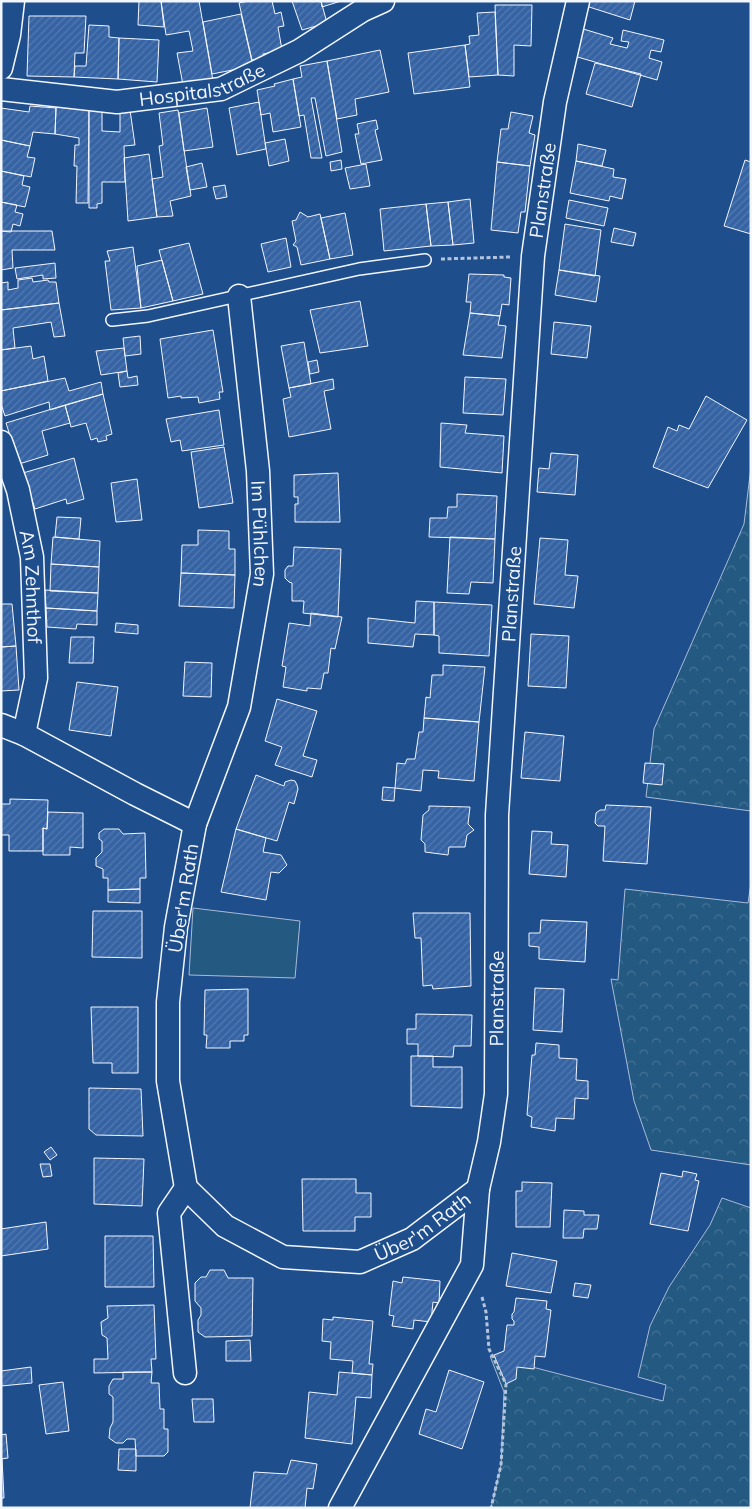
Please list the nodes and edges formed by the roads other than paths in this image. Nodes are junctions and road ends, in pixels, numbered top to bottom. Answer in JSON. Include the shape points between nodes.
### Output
{"nodes":[{"id":1,"x":13,"y":1,"type":"edge"},
{"id":2,"x":383,"y":1,"type":"edge"},
{"id":3,"x":578,"y":1,"type":"edge"},
{"id":4,"x":5,"y":36,"type":"edge"},
{"id":5,"x":1,"y":68,"type":"edge"},
{"id":6,"x":1,"y":89,"type":"edge"},
{"id":7,"x":425,"y":260,"type":"road end"},
{"id":8,"x":239,"y":296,"type":"junction"},
{"id":9,"x":112,"y":320,"type":"dead end"},
{"id":10,"x":1,"y":442,"type":"edge"},
{"id":11,"x":1,"y":725,"type":"edge"},
{"id":12,"x":24,"y":734,"type":"junction"},
{"id":13,"x":195,"y":824,"type":"junction"},
{"id":14,"x":186,"y":1188,"type":"junction"},
{"id":15,"x":478,"y":1189,"type":"junction"},
{"id":16,"x":185,"y":1373,"type":"dead end"},
{"id":17,"x":340,"y":1508,"type":"edge"}],
"edges":[{"from":1,"to":4,"type":"street"},
{"from":2,"to":6,"type":"street","name":"Hospitalstraße","via":[[299,51],[221,89],[117,102]]},
{"from":3,"to":15,"type":"street","name":"Planstraße","via":[[555,102],[533,256],[497,815],[496,1094]]},
{"from":4,"to":5,"type":"street"},
{"from":7,"to":8,"type":"lane","via":[[359,269]]},
{"from":8,"to":9,"type":"lane","via":[[148,316]]},
{"from":8,"to":13,"type":"street","name":"Im Pühlchen","via":[[258,471],[262,574],[239,707]]},
{"from":10,"to":12,"type":"street","name":"Am Zehnthof","via":[[18,490],[32,557],[36,678]]},
{"from":11,"to":12,"type":"street","name":"Über'm Rath"},
{"from":12,"to":13,"type":"street","name":"Über'm Rath"},
{"from":13,"to":14,"type":"street","name":"Über'm Rath","via":[[176,927],[168,1002],[168,1080]]},
{"from":14,"to":15,"type":"street","name":"Über'm Rath","via":[[225,1226],[283,1257],[360,1262],[412,1239]]},
{"from":14,"to":16,"type":"street","via":[[169,1213]]},
{"from":15,"to":17,"type":"street","name":"Über'm Rath","via":[[472,1266]]}]}
